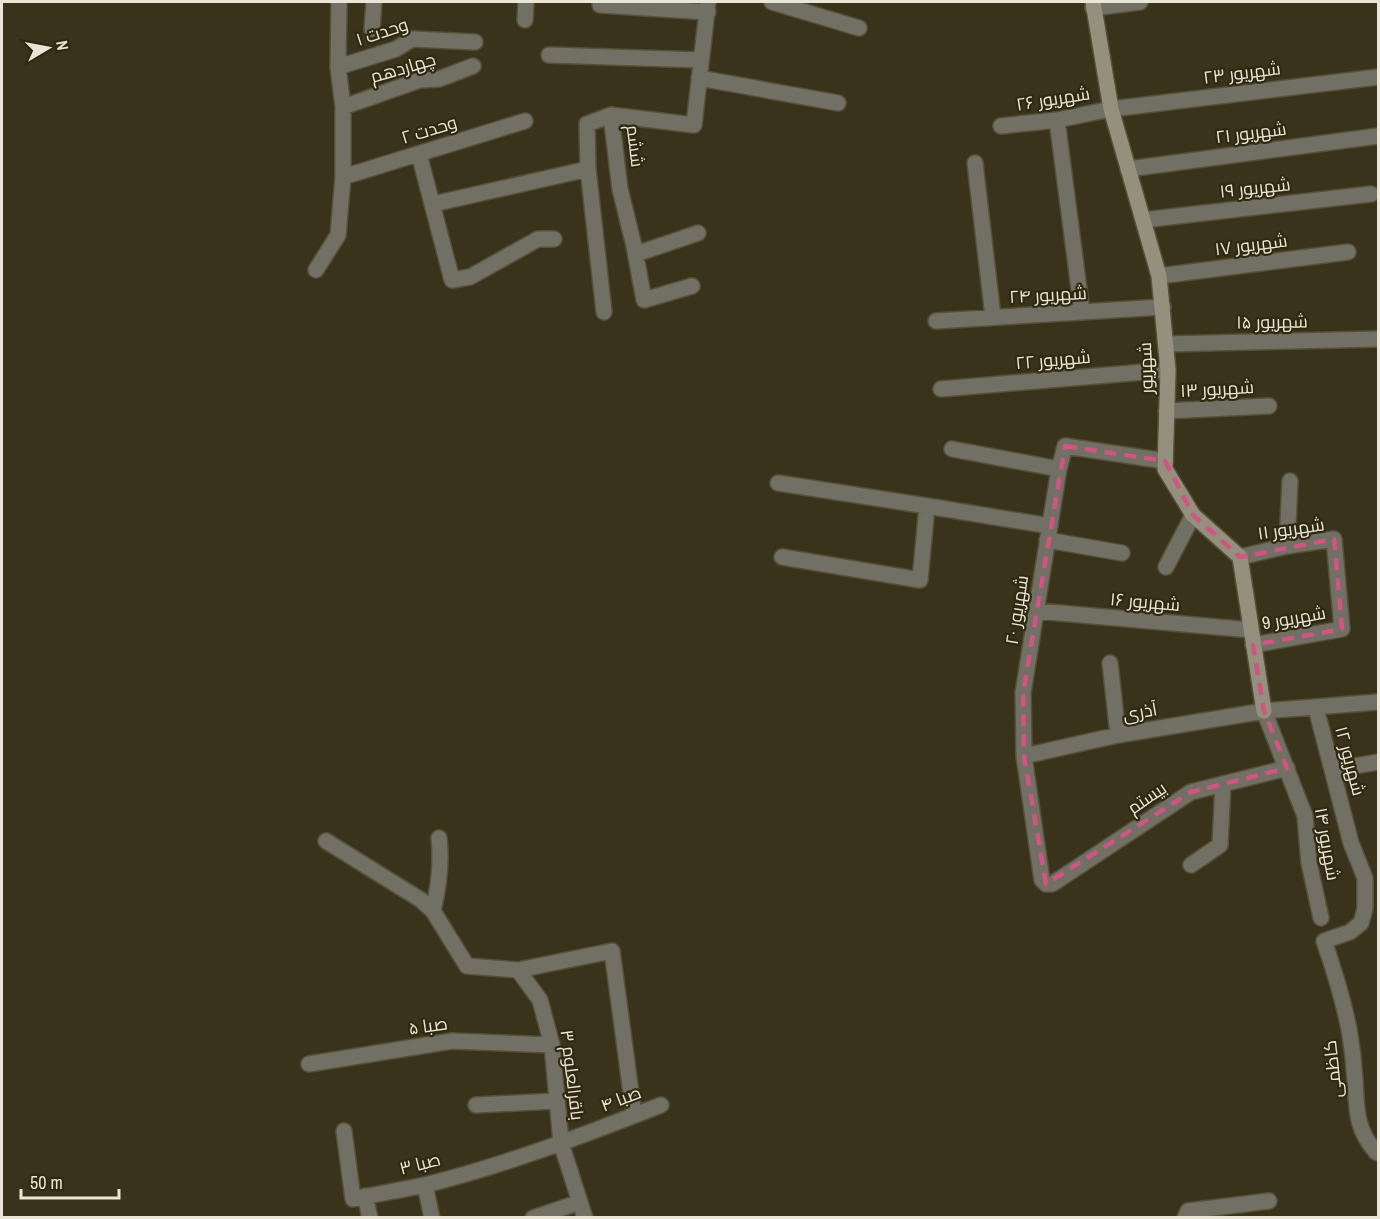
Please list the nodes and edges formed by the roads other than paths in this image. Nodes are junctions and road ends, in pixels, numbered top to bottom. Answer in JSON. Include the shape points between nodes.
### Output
{"nodes":[{"id":1,"x":339,"y":2,"type":"edge"},
{"id":2,"x":374,"y":2,"type":"edge"},
{"id":3,"x":526,"y":2,"type":"edge"},
{"id":4,"x":772,"y":2,"type":"edge"},
{"id":5,"x":1140,"y":2,"type":"edge"},
{"id":6,"x":600,"y":5,"type":"dead end"},
{"id":7,"x":1093,"y":5,"type":"edge"},
{"id":8,"x":708,"y":7,"type":"edge"},
{"id":9,"x":525,"y":20,"type":"dead end"},
{"id":10,"x":859,"y":28,"type":"dead end"},
{"id":11,"x":372,"y":29,"type":"dead end"},
{"id":12,"x":475,"y":42,"type":"dead end"},
{"id":13,"x":549,"y":55,"type":"dead end"},
{"id":14,"x":701,"y":60,"type":"junction"},
{"id":15,"x":473,"y":66,"type":"dead end"},
{"id":16,"x":338,"y":67,"type":"junction"},
{"id":17,"x":1378,"y":77,"type":"edge"},
{"id":18,"x":699,"y":78,"type":"junction"},
{"id":19,"x":838,"y":103,"type":"dead end"},
{"id":20,"x":343,"y":107,"type":"junction"},
{"id":21,"x":1111,"y":109,"type":"junction"},
{"id":22,"x":611,"y":115,"type":"junction"},
{"id":23,"x":1057,"y":120,"type":"junction"},
{"id":24,"x":525,"y":121,"type":"dead end"},
{"id":25,"x":1001,"y":126,"type":"dead end"},
{"id":26,"x":1378,"y":136,"type":"edge"},
{"id":27,"x":419,"y":154,"type":"junction"},
{"id":28,"x":975,"y":164,"type":"dead end"},
{"id":29,"x":588,"y":169,"type":"junction"},
{"id":30,"x":1128,"y":169,"type":"junction"},
{"id":31,"x":344,"y":177,"type":"junction"},
{"id":32,"x":1371,"y":194,"type":"dead end"},
{"id":33,"x":433,"y":204,"type":"junction"},
{"id":34,"x":1143,"y":220,"type":"junction"},
{"id":35,"x":698,"y":233,"type":"dead end"},
{"id":36,"x":554,"y":239,"type":"dead end"},
{"id":37,"x":1348,"y":252,"type":"dead end"},
{"id":38,"x":636,"y":254,"type":"junction"},
{"id":39,"x":316,"y":270,"type":"dead end"},
{"id":40,"x":1160,"y":276,"type":"junction"},
{"id":41,"x":692,"y":286,"type":"dead end"},
{"id":42,"x":1163,"y":307,"type":"junction"},
{"id":43,"x":604,"y":312,"type":"dead end"},
{"id":44,"x":1082,"y":312,"type":"junction"},
{"id":45,"x":993,"y":317,"type":"junction"},
{"id":46,"x":936,"y":321,"type":"dead end"},
{"id":47,"x":1378,"y":339,"type":"edge"},
{"id":48,"x":1166,"y":344,"type":"junction"},
{"id":49,"x":1168,"y":370,"type":"junction"},
{"id":50,"x":941,"y":389,"type":"dead end"},
{"id":51,"x":1269,"y":406,"type":"dead end"},
{"id":52,"x":1166,"y":411,"type":"junction"},
{"id":53,"x":952,"y":449,"type":"dead end"},
{"id":54,"x":1165,"y":461,"type":"junction"},
{"id":55,"x":1059,"y":469,"type":"junction"},
{"id":56,"x":1290,"y":481,"type":"dead end"},
{"id":57,"x":778,"y":483,"type":"dead end"},
{"id":58,"x":927,"y":506,"type":"junction"},
{"id":59,"x":1193,"y":515,"type":"junction"},
{"id":60,"x":1048,"y":533,"type":"junction"},
{"id":61,"x":1287,"y":546,"type":"junction"},
{"id":62,"x":1122,"y":553,"type":"dead end"},
{"id":63,"x":782,"y":557,"type":"dead end"},
{"id":64,"x":1240,"y":557,"type":"junction"},
{"id":65,"x":1166,"y":567,"type":"dead end"},
{"id":66,"x":1037,"y":611,"type":"junction"},
{"id":67,"x":1342,"y":629,"type":"joint"},
{"id":68,"x":1252,"y":638,"type":"junction"},
{"id":69,"x":1110,"y":663,"type":"dead end"},
{"id":70,"x":1378,"y":702,"type":"edge"},
{"id":71,"x":1316,"y":708,"type":"junction"},
{"id":72,"x":1264,"y":711,"type":"junction"},
{"id":73,"x":1118,"y":735,"type":"junction"},
{"id":74,"x":1024,"y":756,"type":"junction"},
{"id":75,"x":1378,"y":762,"type":"edge"},
{"id":76,"x":1287,"y":768,"type":"junction"},
{"id":77,"x":1332,"y":770,"type":"junction"},
{"id":78,"x":1223,"y":784,"type":"junction"},
{"id":79,"x":439,"y":838,"type":"dead end"},
{"id":80,"x":326,"y":841,"type":"dead end"},
{"id":81,"x":1191,"y":865,"type":"dead end"},
{"id":82,"x":1042,"y":880,"type":"joint"},
{"id":83,"x":432,"y":911,"type":"junction"},
{"id":84,"x":1321,"y":918,"type":"dead end"},
{"id":85,"x":1324,"y":941,"type":"joint"},
{"id":86,"x":518,"y":970,"type":"junction"},
{"id":87,"x":552,"y":1045,"type":"junction"},
{"id":88,"x":309,"y":1064,"type":"dead end"},
{"id":89,"x":556,"y":1101,"type":"junction"},
{"id":90,"x":476,"y":1105,"type":"dead end"},
{"id":91,"x":661,"y":1105,"type":"dead end"},
{"id":92,"x":634,"y":1115,"type":"junction"},
{"id":93,"x":344,"y":1131,"type":"dead end"},
{"id":94,"x":561,"y":1143,"type":"junction"},
{"id":95,"x":1378,"y":1153,"type":"edge"},
{"id":96,"x":425,"y":1185,"type":"junction"},
{"id":97,"x":365,"y":1196,"type":"junction"},
{"id":98,"x":1269,"y":1201,"type":"dead end"},
{"id":99,"x":580,"y":1202,"type":"junction"},
{"id":100,"x":370,"y":1218,"type":"edge"},
{"id":101,"x":432,"y":1218,"type":"edge"},
{"id":102,"x":533,"y":1218,"type":"edge"},
{"id":103,"x":585,"y":1218,"type":"edge"},
{"id":104,"x":1185,"y":1218,"type":"edge"}],
"edges":[{"from":1,"to":16,"type":"street"},
{"from":2,"to":11,"type":"street"},
{"from":3,"to":9,"type":"street"},
{"from":4,"to":10,"type":"street"},
{"from":5,"to":7,"type":"street"},
{"from":6,"to":8,"type":"street"},
{"from":7,"to":21,"type":"street","name":"شهریور"},
{"from":8,"to":14,"type":"street","name":"ششم"},
{"from":12,"to":16,"type":"street","name":"وحدت ۱","via":[[412,39],[396,49]]},
{"from":13,"to":14,"type":"street"},
{"from":14,"to":18,"type":"street","name":"ششم"},
{"from":15,"to":20,"type":"street","name":"چهاردهم"},
{"from":16,"to":20,"type":"street"},
{"from":17,"to":21,"type":"street","name":"شهریور ۲۳"},
{"from":18,"to":19,"type":"street"},
{"from":18,"to":22,"type":"street","name":"ششم","via":[[693,125]]},
{"from":20,"to":31,"type":"street"},
{"from":21,"to":23,"type":"street","name":"شهریور ۲۶"},
{"from":21,"to":30,"type":"street","name":"شهریور"},
{"from":22,"to":29,"type":"street","via":[[587,124]]},
{"from":22,"to":38,"type":"street","name":"ششم","via":[[620,189]]},
{"from":23,"to":25,"type":"street","name":"شهریور ۲۶"},
{"from":23,"to":44,"type":"street"},
{"from":24,"to":27,"type":"street","name":"وحدت ۲"},
{"from":26,"to":30,"type":"street","name":"شهریور ۲۱"},
{"from":27,"to":31,"type":"street","name":"وحدت ۲"},
{"from":27,"to":33,"type":"street"},
{"from":28,"to":45,"type":"street"},
{"from":29,"to":33,"type":"street"},
{"from":29,"to":43,"type":"street"},
{"from":30,"to":34,"type":"street","name":"شهریور"},
{"from":31,"to":39,"type":"street","via":[[338,236]]},
{"from":32,"to":34,"type":"street","name":"شهریور ۱۹"},
{"from":33,"to":36,"type":"street","via":[[452,280],[470,277],[538,239]]},
{"from":34,"to":40,"type":"street","name":"شهریور"},
{"from":35,"to":38,"type":"street"},
{"from":37,"to":40,"type":"street","name":"شهریور ۱۷"},
{"from":38,"to":41,"type":"street","name":"ششم","via":[[644,300]]},
{"from":40,"to":42,"type":"street","name":"شهریور"},
{"from":42,"to":44,"type":"street","name":"شهریور ۲۴"},
{"from":42,"to":48,"type":"street","name":"شهریور"},
{"from":44,"to":45,"type":"street","name":"شهریور ۲۴"},
{"from":45,"to":46,"type":"street","name":"شهریور ۲۴"},
{"from":47,"to":48,"type":"street","name":"شهریور ۱۵"},
{"from":48,"to":49,"type":"street","name":"شهریور"},
{"from":49,"to":50,"type":"street","name":"شهریور ۲۲"},
{"from":49,"to":52,"type":"street","name":"شهریور"},
{"from":51,"to":52,"type":"street","name":"شهریور ۱۳"},
{"from":52,"to":54,"type":"street","name":"شهریور"},
{"from":53,"to":55,"type":"street"},
{"from":54,"to":55,"type":"street","name":"شهریور ۲۰","via":[[1065,446]]},
{"from":54,"to":59,"type":"street","name":"شهریور","via":[[1165,469]]},
{"from":55,"to":60,"type":"street","name":"شهریور ۲۰"},
{"from":56,"to":61,"type":"street"},
{"from":57,"to":58,"type":"street"},
{"from":58,"to":60,"type":"street"},
{"from":58,"to":63,"type":"street","via":[[920,580]]},
{"from":59,"to":64,"type":"street","name":"شهریور"},
{"from":59,"to":65,"type":"street"},
{"from":60,"to":62,"type":"street"},
{"from":60,"to":66,"type":"street","name":"شهریور ۲۰"},
{"from":61,"to":64,"type":"street","name":"شهریور ۱۱"},
{"from":61,"to":67,"type":"street","name":"شهریور ۱۱","via":[[1334,539]]},
{"from":64,"to":68,"type":"street"},
{"from":66,"to":68,"type":"street","name":"شهریور ۱۶"},
{"from":66,"to":74,"type":"street","name":"شهریور ۲۰","via":[[1023,693]]},
{"from":67,"to":68,"type":"street","name":"شهریور 9"},
{"from":68,"to":72,"type":"street"},
{"from":69,"to":73,"type":"street"},
{"from":70,"to":71,"type":"street","name":"آذری"},
{"from":71,"to":72,"type":"street","name":"آذری"},
{"from":71,"to":77,"type":"street","name":"شهریور ۱۲"},
{"from":72,"to":73,"type":"street","name":"آذری"},
{"from":72,"to":76,"type":"street","name":"شهریور ۱۴"},
{"from":73,"to":74,"type":"street","name":"آذری"},
{"from":74,"to":82,"type":"street","name":"شهریور ۲۰"},
{"from":75,"to":77,"type":"street"},
{"from":76,"to":78,"type":"street","name":"بیستم"},
{"from":76,"to":84,"type":"street","name":"شهریور ۱۴","via":[[1305,816],[1309,862]]},
{"from":77,"to":85,"type":"street","name":"شهریور ۱۲","via":[[1351,843],[1365,878],[1365,909],[1362,923],[1350,933]]},
{"from":78,"to":81,"type":"street","via":[[1220,845]]},
{"from":78,"to":82,"type":"street","name":"بیستم","via":[[1191,792],[1053,884]]},
{"from":79,"to":83,"type":"street","via":[[439,886]]},
{"from":80,"to":83,"type":"street","via":[[421,900]]},
{"from":83,"to":86,"type":"street","via":[[467,966]]},
{"from":85,"to":95,"type":"street","name":"کاظمی","via":[[1349,1032],[1357,1118],[1367,1142]]},
{"from":86,"to":87,"type":"street","name":"باقرالعلوم ۳","via":[[540,1000]]},
{"from":86,"to":92,"type":"street","via":[[612,951]]},
{"from":87,"to":88,"type":"street","name":"صبا ۵","via":[[452,1041]]},
{"from":87,"to":89,"type":"street","name":"باقرالعلوم ۳"},
{"from":89,"to":90,"type":"street"},
{"from":89,"to":94,"type":"street","name":"باقرالعلوم ۳"},
{"from":91,"to":92,"type":"street","name":"صبا ۴"},
{"from":92,"to":94,"type":"street","name":"صبا ۴"},
{"from":93,"to":97,"type":"street","via":[[353,1198]]},
{"from":94,"to":96,"type":"street","name":"صبا ۳"},
{"from":94,"to":99,"type":"street","name":"باقرالعلوم ۳"},
{"from":96,"to":97,"type":"street","name":"صبا ۳"},
{"from":96,"to":101,"type":"street"},
{"from":97,"to":100,"type":"street"},
{"from":98,"to":104,"type":"street","via":[[1188,1211]]},
{"from":99,"to":102,"type":"street"},
{"from":99,"to":103,"type":"street","name":"باقرالعلوم ۳"}]}
